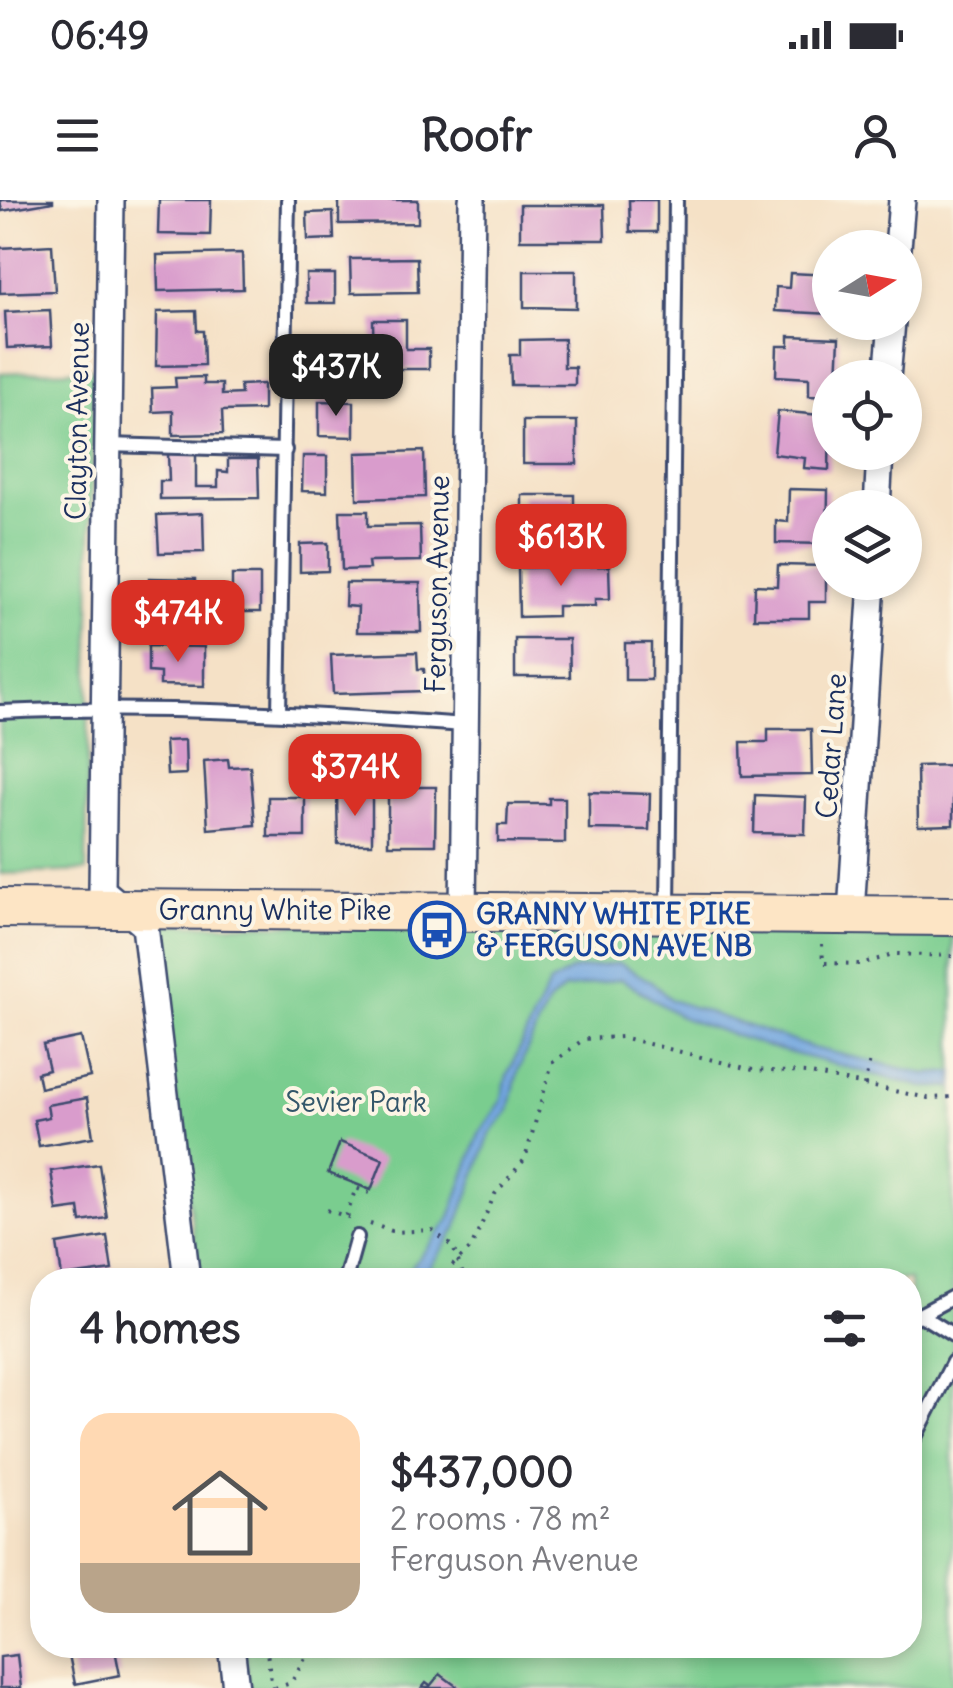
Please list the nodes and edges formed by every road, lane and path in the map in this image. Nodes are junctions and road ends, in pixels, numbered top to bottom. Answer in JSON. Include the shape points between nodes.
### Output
{"nodes":[{"id":1,"x":111,"y":200,"type":"edge"},
{"id":2,"x":288,"y":200,"type":"edge"},
{"id":3,"x":472,"y":200,"type":"edge"},
{"id":4,"x":676,"y":200,"type":"edge"},
{"id":5,"x":902,"y":200,"type":"edge"},
{"id":6,"x":900,"y":230,"type":"edge"},
{"id":7,"x":107,"y":445,"type":"junction"},
{"id":8,"x":285,"y":450,"type":"junction"},
{"id":9,"x":870,"y":600,"type":"edge"},
{"id":10,"x":102,"y":708,"type":"junction"},
{"id":11,"x":0,"y":712,"type":"edge"},
{"id":12,"x":279,"y":712,"type":"junction"},
{"id":13,"x":465,"y":725,"type":"junction"},
{"id":14,"x":0,"y":908,"type":"edge"},
{"id":15,"x":463,"y":908,"type":"junction"},
{"id":16,"x":126,"y":910,"type":"junction"},
{"id":17,"x":668,"y":910,"type":"junction"},
{"id":18,"x":953,"y":916,"type":"edge"},
{"id":19,"x":836,"y":924,"type":"junction"},
{"id":20,"x":953,"y":956,"type":"edge"},
{"id":21,"x":871,"y":1056,"type":"dead end"},
{"id":22,"x":864,"y":1086,"type":"junction"},
{"id":23,"x":953,"y":1097,"type":"edge"},
{"id":24,"x":368,"y":1193,"type":"dead end"},
{"id":25,"x":327,"y":1210,"type":"dead end"},
{"id":26,"x":346,"y":1216,"type":"junction"},
{"id":27,"x":357,"y":1237,"type":"dead end"},
{"id":28,"x":458,"y":1261,"type":"junction"},
{"id":29,"x":186,"y":1268,"type":"edge"},
{"id":30,"x":348,"y":1268,"type":"edge"},
{"id":31,"x":450,"y":1268,"type":"edge"},
{"id":32,"x":461,"y":1268,"type":"edge"},
{"id":33,"x":953,"y":1296,"type":"edge"},
{"id":34,"x":922,"y":1314,"type":"edge"},
{"id":35,"x":922,"y":1321,"type":"edge"},
{"id":36,"x":953,"y":1336,"type":"edge"},
{"id":37,"x":953,"y":1362,"type":"edge"},
{"id":38,"x":922,"y":1423,"type":"edge"},
{"id":39,"x":233,"y":1658,"type":"edge"},
{"id":40,"x":268,"y":1658,"type":"edge"},
{"id":41,"x":306,"y":1658,"type":"edge"},
{"id":42,"x":236,"y":1688,"type":"edge"},
{"id":43,"x":273,"y":1688,"type":"edge"}],
"edges":[{"from":1,"to":7,"type":"street","name":"Clayton Avenue"},
{"from":2,"to":8,"type":"lane"},
{"from":3,"to":13,"type":"street","name":"Ferguson Avenue"},
{"from":4,"to":17,"type":"lane"},
{"from":5,"to":6,"type":"street"},
{"from":7,"to":8,"type":"lane"},
{"from":7,"to":10,"type":"street","name":"Clayton Avenue"},
{"from":8,"to":12,"type":"lane"},
{"from":9,"to":19,"type":"street","name":"Cedar Lane"},
{"from":10,"to":11,"type":"lane"},
{"from":10,"to":12,"type":"lane"},
{"from":10,"to":16,"type":"street","name":"Clayton Avenue","via":[[102,890]]},
{"from":12,"to":13,"type":"lane"},
{"from":13,"to":15,"type":"street","name":"Ferguson Avenue"},
{"from":14,"to":16,"type":"main road","name":"Granny White Pike"},
{"from":15,"to":16,"type":"main road","name":"Granny White Pike"},
{"from":15,"to":17,"type":"main road","name":"Granny White Pike"},
{"from":16,"to":29,"type":"street","name":"Clayton Avenue","via":[[145,926]]},
{"from":17,"to":19,"type":"main road","name":"Granny White Pike"},
{"from":18,"to":19,"type":"main road","name":"Granny White Pike"},
{"from":19,"to":20,"type":"path","via":[[823,963],[860,964],[897,954]]},
{"from":21,"to":22,"type":"path"},
{"from":22,"to":23,"type":"path"},
{"from":22,"to":28,"type":"path","via":[[754,1070],[621,1038],[584,1039],[552,1063],[525,1159],[495,1194]]},
{"from":24,"to":26,"type":"path","via":[[356,1188]]},
{"from":25,"to":26,"type":"path"},
{"from":26,"to":28,"type":"path","via":[[395,1232],[432,1230],[453,1247]]},
{"from":27,"to":30,"type":"lane"},
{"from":28,"to":31,"type":"path"},
{"from":28,"to":32,"type":"path"},
{"from":33,"to":34,"type":"lane"},
{"from":35,"to":36,"type":"lane"},
{"from":37,"to":38,"type":"lane"},
{"from":39,"to":42,"type":"street"},
{"from":40,"to":43,"type":"path"},
{"from":41,"to":43,"type":"path","via":[[291,1683]]}]}
